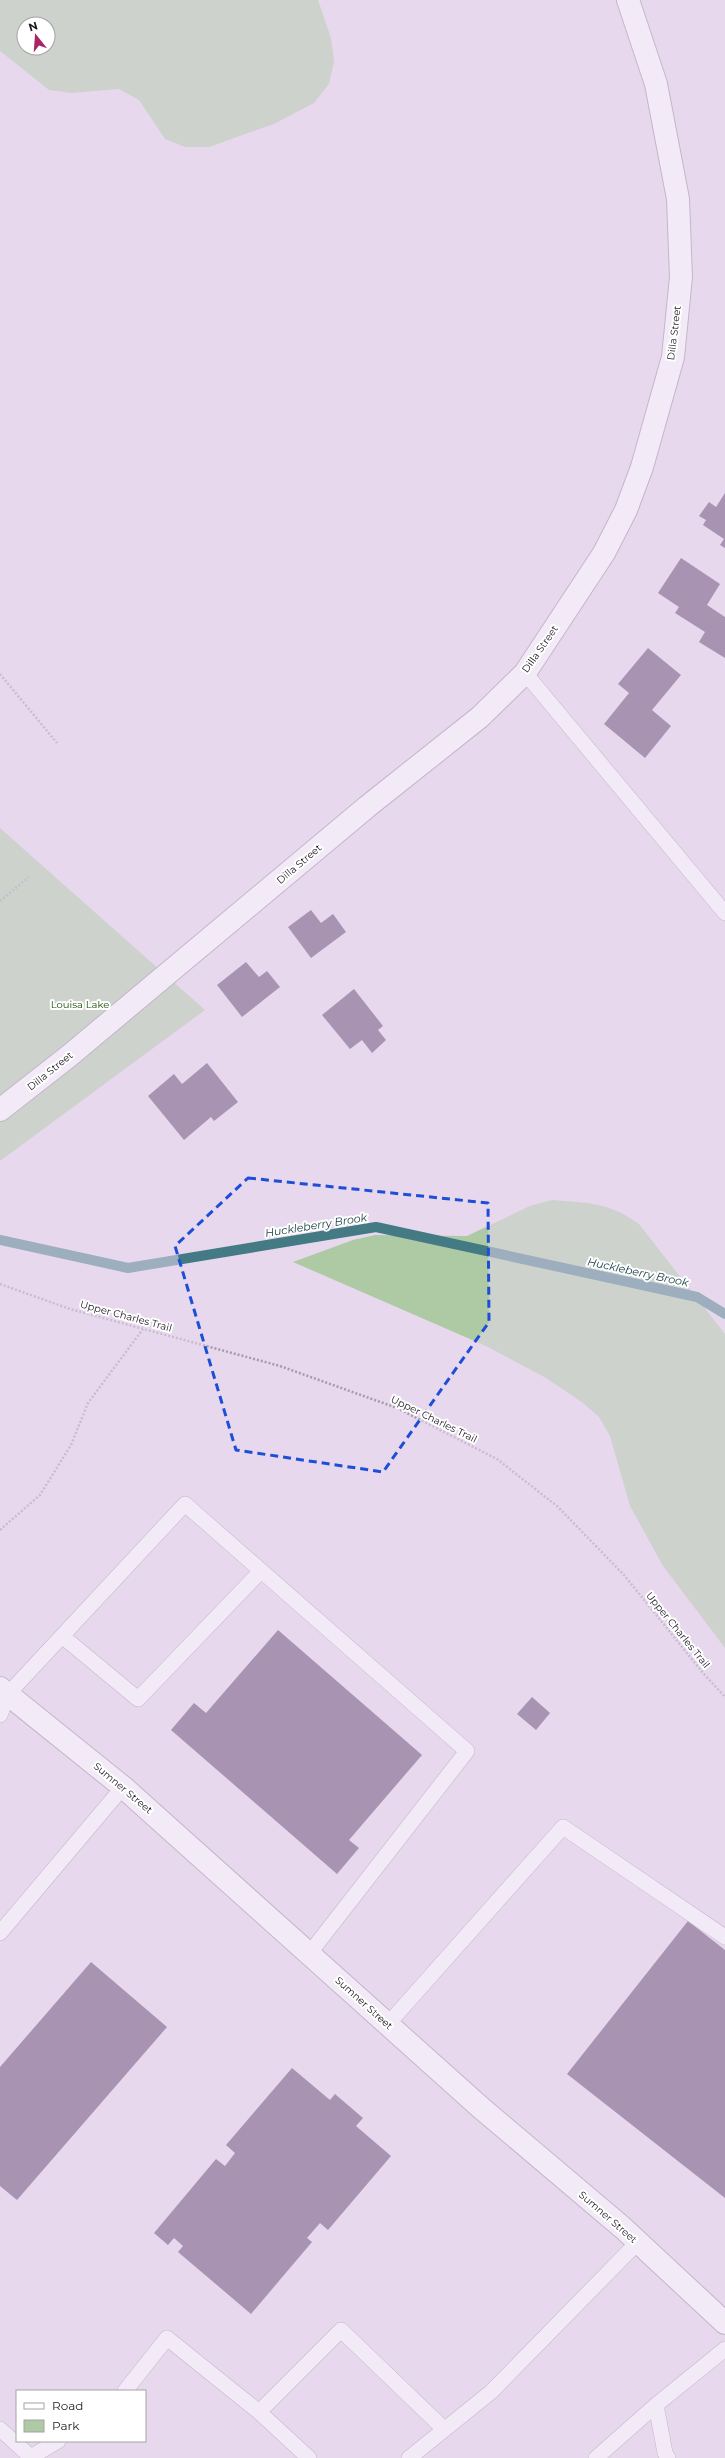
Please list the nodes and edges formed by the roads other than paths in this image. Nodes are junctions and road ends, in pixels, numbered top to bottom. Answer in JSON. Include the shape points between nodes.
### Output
{"nodes":[{"id":1,"x":628,"y":0,"type":"edge"},
{"id":2,"x":525,"y":673,"type":"junction"},
{"id":3,"x":725,"y":913,"type":"edge"},
{"id":4,"x":0,"y":1110,"type":"edge"},
{"id":5,"x":261,"y":1571,"type":"junction"},
{"id":6,"x":62,"y":1636,"type":"junction"},
{"id":7,"x":4,"y":1691,"type":"edge"},
{"id":8,"x":0,"y":1715,"type":"edge"},
{"id":9,"x":123,"y":1787,"type":"junction"},
{"id":10,"x":0,"y":1934,"type":"edge"},
{"id":11,"x":725,"y":1937,"type":"edge"},
{"id":12,"x":309,"y":1954,"type":"junction"},
{"id":13,"x":388,"y":2024,"type":"junction"},
{"id":14,"x":638,"y":2242,"type":"junction"},
{"id":15,"x":725,"y":2322,"type":"edge"},
{"id":16,"x":725,"y":2349,"type":"edge"},
{"id":17,"x":126,"y":2390,"type":"edge"},
{"id":18,"x":656,"y":2404,"type":"junction"},
{"id":19,"x":259,"y":2412,"type":"junction"},
{"id":20,"x":0,"y":2429,"type":"edge"},
{"id":21,"x":444,"y":2429,"type":"junction"},
{"id":22,"x":56,"y":2442,"type":"edge"},
{"id":23,"x":30,"y":2457,"type":"edge"},
{"id":24,"x":309,"y":2458,"type":"edge"},
{"id":25,"x":409,"y":2458,"type":"edge"},
{"id":26,"x":596,"y":2458,"type":"edge"},
{"id":27,"x":668,"y":2458,"type":"edge"}],
"edges":[{"from":1,"to":2,"type":"main road","name":"Dilla Street","via":[[656,84],[678,199],[681,277],[672,357],[642,467],[626,510],[581,590]]},
{"from":2,"to":3,"type":"lane"},
{"from":2,"to":4,"type":"main road","name":"Dilla Street","via":[[480,717],[368,806]]},
{"from":5,"to":6,"type":"lane","via":[[138,1698]]},
{"from":5,"to":6,"type":"lane","via":[[185,1504]]},
{"from":5,"to":12,"type":"lane","via":[[467,1752]]},
{"from":6,"to":7,"type":"lane"},
{"from":7,"to":8,"type":"lane"},
{"from":7,"to":9,"type":"main road","name":"Sumner Street"},
{"from":9,"to":10,"type":"lane"},
{"from":9,"to":12,"type":"main road","name":"Sumner Street"},
{"from":11,"to":13,"type":"lane","via":[[563,1827]]},
{"from":12,"to":13,"type":"main road","name":"Sumner Street"},
{"from":13,"to":14,"type":"main road","name":"Sumner Street","via":[[480,2107]]},
{"from":14,"to":15,"type":"main road","name":"Sumner Street"},
{"from":14,"to":21,"type":"lane","via":[[491,2392]]},
{"from":16,"to":18,"type":"lane"},
{"from":17,"to":19,"type":"lane","via":[[167,2338]]},
{"from":18,"to":26,"type":"lane"},
{"from":18,"to":27,"type":"lane"},
{"from":19,"to":21,"type":"lane","via":[[341,2330]]},
{"from":19,"to":24,"type":"lane"},
{"from":20,"to":23,"type":"lane"},
{"from":21,"to":25,"type":"lane"},
{"from":22,"to":23,"type":"lane"}]}
